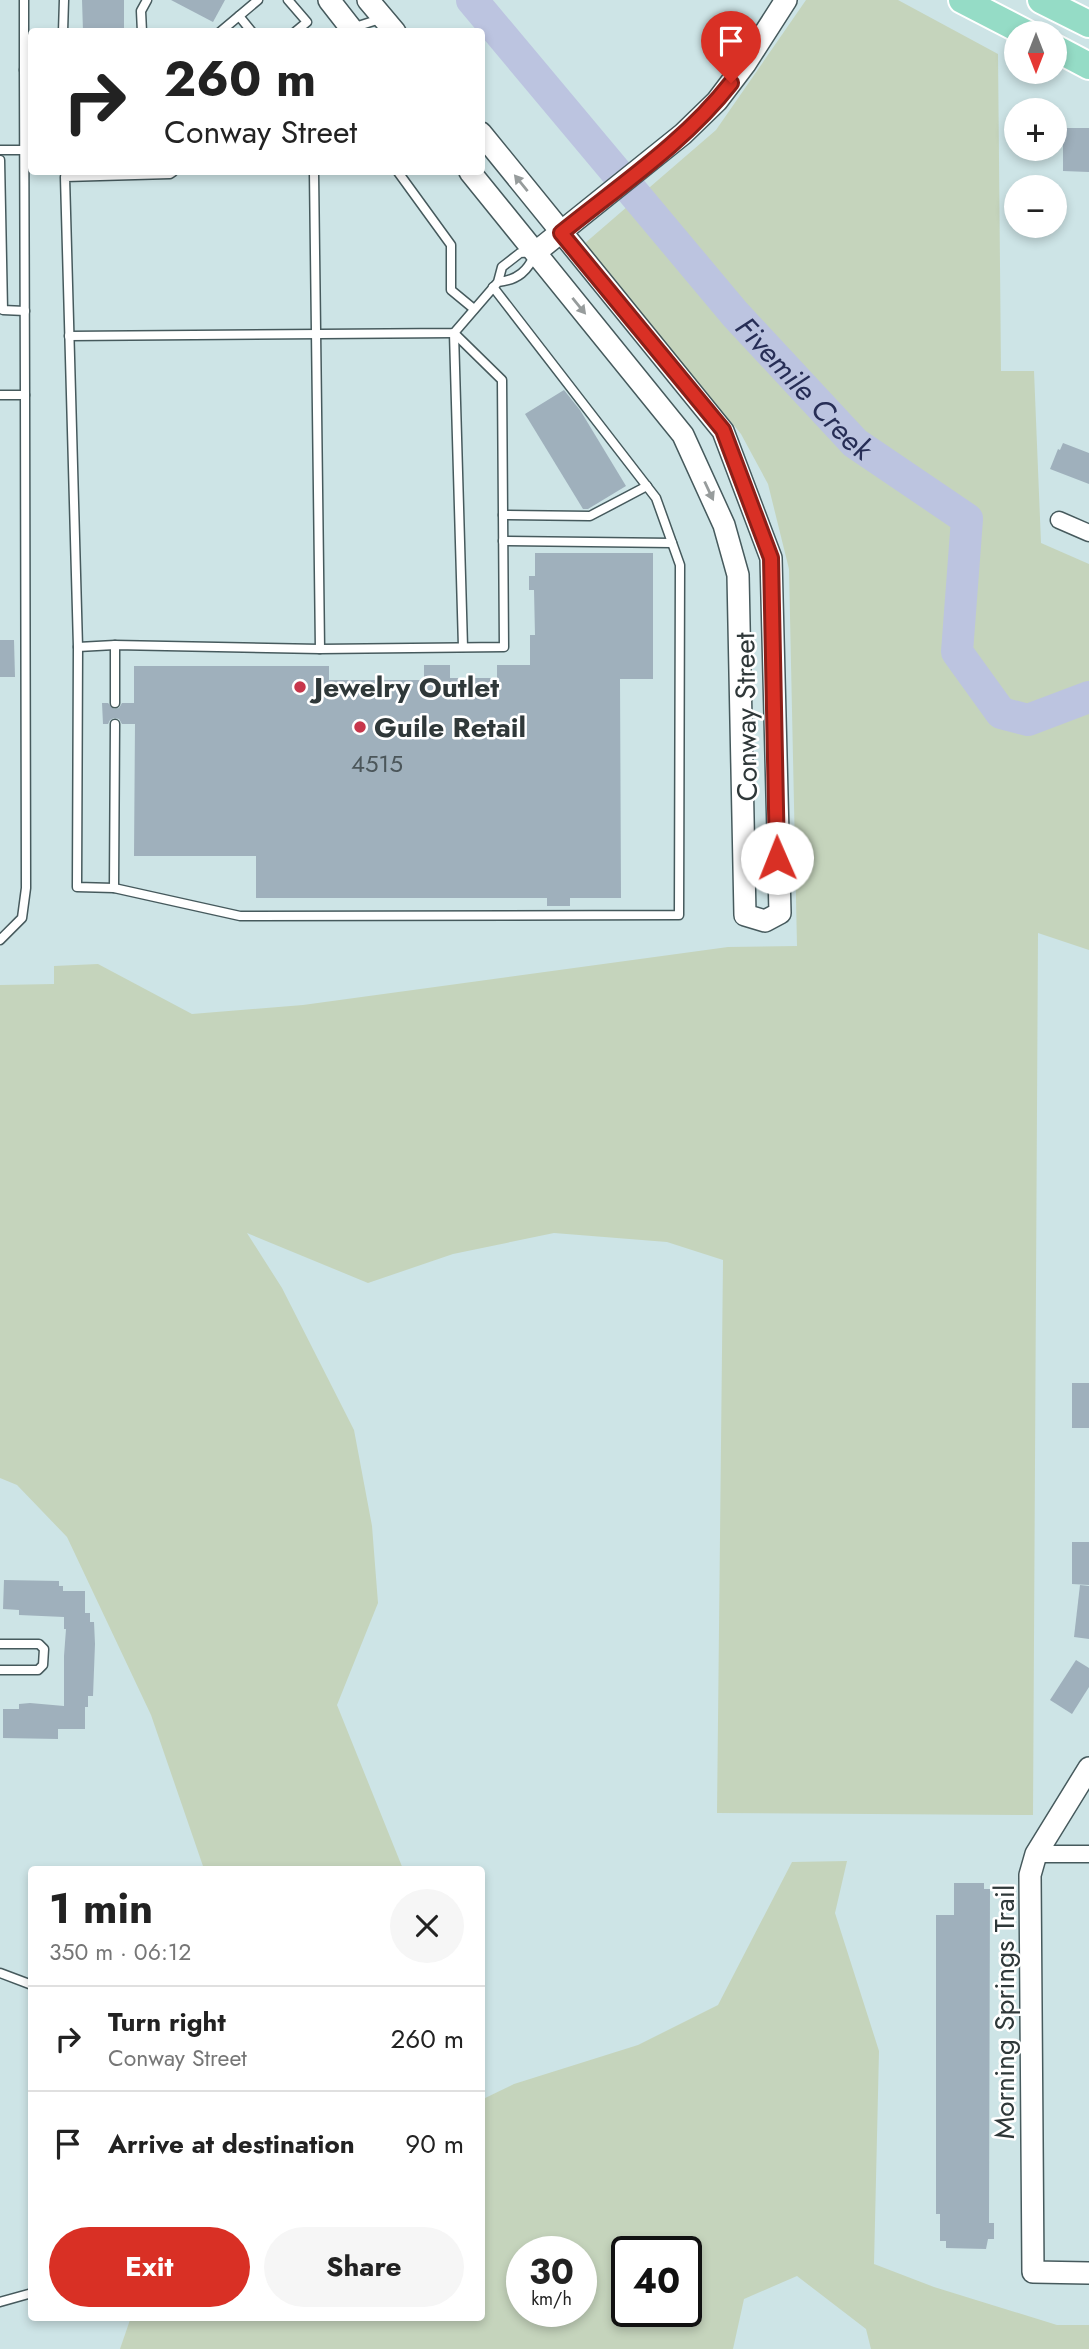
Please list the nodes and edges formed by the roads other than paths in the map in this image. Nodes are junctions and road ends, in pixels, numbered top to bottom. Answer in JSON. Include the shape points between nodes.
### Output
{"nodes":[{"id":1,"x":24,"y":0,"type":"edge"},
{"id":2,"x":64,"y":0,"type":"edge"},
{"id":3,"x":146,"y":0,"type":"edge"},
{"id":4,"x":258,"y":0,"type":"edge"},
{"id":5,"x":288,"y":0,"type":"edge"},
{"id":6,"x":329,"y":0,"type":"edge"},
{"id":7,"x":368,"y":0,"type":"edge"},
{"id":8,"x":786,"y":0,"type":"edge"},
{"id":9,"x":962,"y":0,"type":"edge"},
{"id":10,"x":1041,"y":0,"type":"edge"},
{"id":11,"x":239,"y":16,"type":"junction"},
{"id":12,"x":1004,"y":22,"type":"edge"},
{"id":13,"x":1089,"y":24,"type":"edge"},
{"id":14,"x":385,"y":27,"type":"edge"},
{"id":15,"x":63,"y":28,"type":"edge"},
{"id":16,"x":142,"y":28,"type":"edge"},
{"id":17,"x":225,"y":28,"type":"edge"},
{"id":18,"x":249,"y":28,"type":"edge"},
{"id":19,"x":300,"y":28,"type":"edge"},
{"id":20,"x":350,"y":28,"type":"edge"},
{"id":21,"x":1068,"y":55,"type":"edge"},
{"id":22,"x":1089,"y":66,"type":"edge"},
{"id":23,"x":28,"y":70,"type":"edge"},
{"id":24,"x":485,"y":138,"type":"edge"},
{"id":25,"x":0,"y":150,"type":"edge"},
{"id":26,"x":24,"y":150,"type":"junction"},
{"id":27,"x":0,"y":160,"type":"edge"},
{"id":28,"x":135,"y":175,"type":"edge"},
{"id":29,"x":314,"y":175,"type":"edge"},
{"id":30,"x":400,"y":175,"type":"edge"},
{"id":31,"x":472,"y":175,"type":"edge"},
{"id":32,"x":561,"y":233,"type":"junction"},
{"id":33,"x":536,"y":252,"type":"junction"},
{"id":34,"x":495,"y":284,"type":"junction"},
{"id":35,"x":474,"y":309,"type":"junction"},
{"id":36,"x":1,"y":311,"type":"edge"},
{"id":37,"x":24,"y":311,"type":"junction"},
{"id":38,"x":316,"y":333,"type":"junction"},
{"id":39,"x":454,"y":333,"type":"junction"},
{"id":40,"x":69,"y":336,"type":"junction"},
{"id":41,"x":25,"y":395,"type":"junction"},
{"id":42,"x":0,"y":396,"type":"edge"},
{"id":43,"x":647,"y":486,"type":"junction"},
{"id":44,"x":503,"y":515,"type":"junction"},
{"id":45,"x":1059,"y":520,"type":"dead end"},
{"id":46,"x":1089,"y":533,"type":"edge"},
{"id":47,"x":503,"y":541,"type":"junction"},
{"id":48,"x":672,"y":543,"type":"junction"},
{"id":49,"x":115,"y":645,"type":"junction"},
{"id":50,"x":78,"y":647,"type":"junction"},
{"id":51,"x":463,"y":647,"type":"junction"},
{"id":52,"x":320,"y":649,"type":"junction"},
{"id":53,"x":115,"y":703,"type":"dead end"},
{"id":54,"x":116,"y":724,"type":"dead end"},
{"id":55,"x":114,"y":888,"type":"junction"},
{"id":56,"x":0,"y":940,"type":"edge"},
{"id":57,"x":0,"y":1644,"type":"edge"},
{"id":58,"x":0,"y":1670,"type":"edge"},
{"id":59,"x":1089,"y":1768,"type":"edge"},
{"id":60,"x":1036,"y":1854,"type":"junction"},
{"id":61,"x":1089,"y":1854,"type":"edge"},
{"id":62,"x":0,"y":1973,"type":"edge"},
{"id":63,"x":28,"y":1984,"type":"edge"},
{"id":64,"x":1089,"y":2273,"type":"edge"},
{"id":65,"x":28,"y":2294,"type":"edge"},
{"id":66,"x":0,"y":2302,"type":"edge"}],
"edges":[{"from":1,"to":23,"type":"lane"},
{"from":2,"to":15,"type":"lane"},
{"from":3,"to":16,"type":"lane"},
{"from":4,"to":11,"type":"lane"},
{"from":5,"to":19,"type":"lane","via":[[307,22]]},
{"from":6,"to":20,"type":"street"},
{"from":7,"to":14,"type":"street"},
{"from":8,"to":32,"type":"street","via":[[716,101],[683,134]]},
{"from":9,"to":12,"type":"main road"},
{"from":10,"to":13,"type":"main road"},
{"from":11,"to":17,"type":"lane"},
{"from":11,"to":18,"type":"lane"},
{"from":21,"to":22,"type":"main road"},
{"from":23,"to":26,"type":"lane"},
{"from":32,"to":24,"type":"street","one_way":true},
{"from":25,"to":26,"type":"lane"},
{"from":26,"to":37,"type":"lane"},
{"from":27,"to":36,"type":"lane"},
{"from":28,"to":40,"type":"lane","via":[[65,177]]},
{"from":29,"to":38,"type":"lane"},
{"from":30,"to":35,"type":"lane","via":[[452,245],[451,290]]},
{"from":31,"to":33,"type":"street"},
{"from":32,"to":33,"type":"street"},
{"from":33,"to":32,"type":"street","name":"Conway Street","one_way":true,"via":[[683,435],[724,525],[738,575],[744,915],[765,921],[780,913],[771,558],[723,430]]},
{"from":33,"to":34,"type":"lane","via":[[530,266],[514,281]]},
{"from":33,"to":34,"type":"lane","via":[[520,253],[502,267]]},
{"from":34,"to":35,"type":"lane"},
{"from":34,"to":43,"type":"lane"},
{"from":35,"to":39,"type":"lane"},
{"from":36,"to":37,"type":"lane"},
{"from":37,"to":41,"type":"lane"},
{"from":38,"to":39,"type":"lane"},
{"from":38,"to":40,"type":"lane"},
{"from":38,"to":52,"type":"lane"},
{"from":39,"to":44,"type":"lane","via":[[502,380]]},
{"from":39,"to":51,"type":"lane"},
{"from":40,"to":50,"type":"lane"},
{"from":41,"to":42,"type":"lane"},
{"from":41,"to":56,"type":"lane","via":[[26,888],[22,918]]},
{"from":43,"to":44,"type":"lane","via":[[590,516]]},
{"from":43,"to":48,"type":"lane"},
{"from":44,"to":47,"type":"lane"},
{"from":45,"to":46,"type":"street"},
{"from":47,"to":48,"type":"lane"},
{"from":47,"to":51,"type":"lane","via":[[505,647]]},
{"from":48,"to":55,"type":"lane","via":[[680,565],[679,915],[240,916]]},
{"from":49,"to":50,"type":"lane"},
{"from":49,"to":52,"type":"lane"},
{"from":49,"to":53,"type":"lane"},
{"from":50,"to":55,"type":"lane","via":[[77,887]]},
{"from":51,"to":52,"type":"lane"},
{"from":54,"to":55,"type":"lane"},
{"from":57,"to":58,"type":"lane","via":[[39,1644],[44,1648],[43,1665],[38,1670]]},
{"from":59,"to":60,"type":"street","name":"Morning Springs Trail"},
{"from":60,"to":61,"type":"street"},
{"from":60,"to":64,"type":"street","name":"Morning Springs Trail","via":[[1030,1875],[1033,2272]]},
{"from":62,"to":63,"type":"lane"},
{"from":65,"to":66,"type":"lane"}]}
